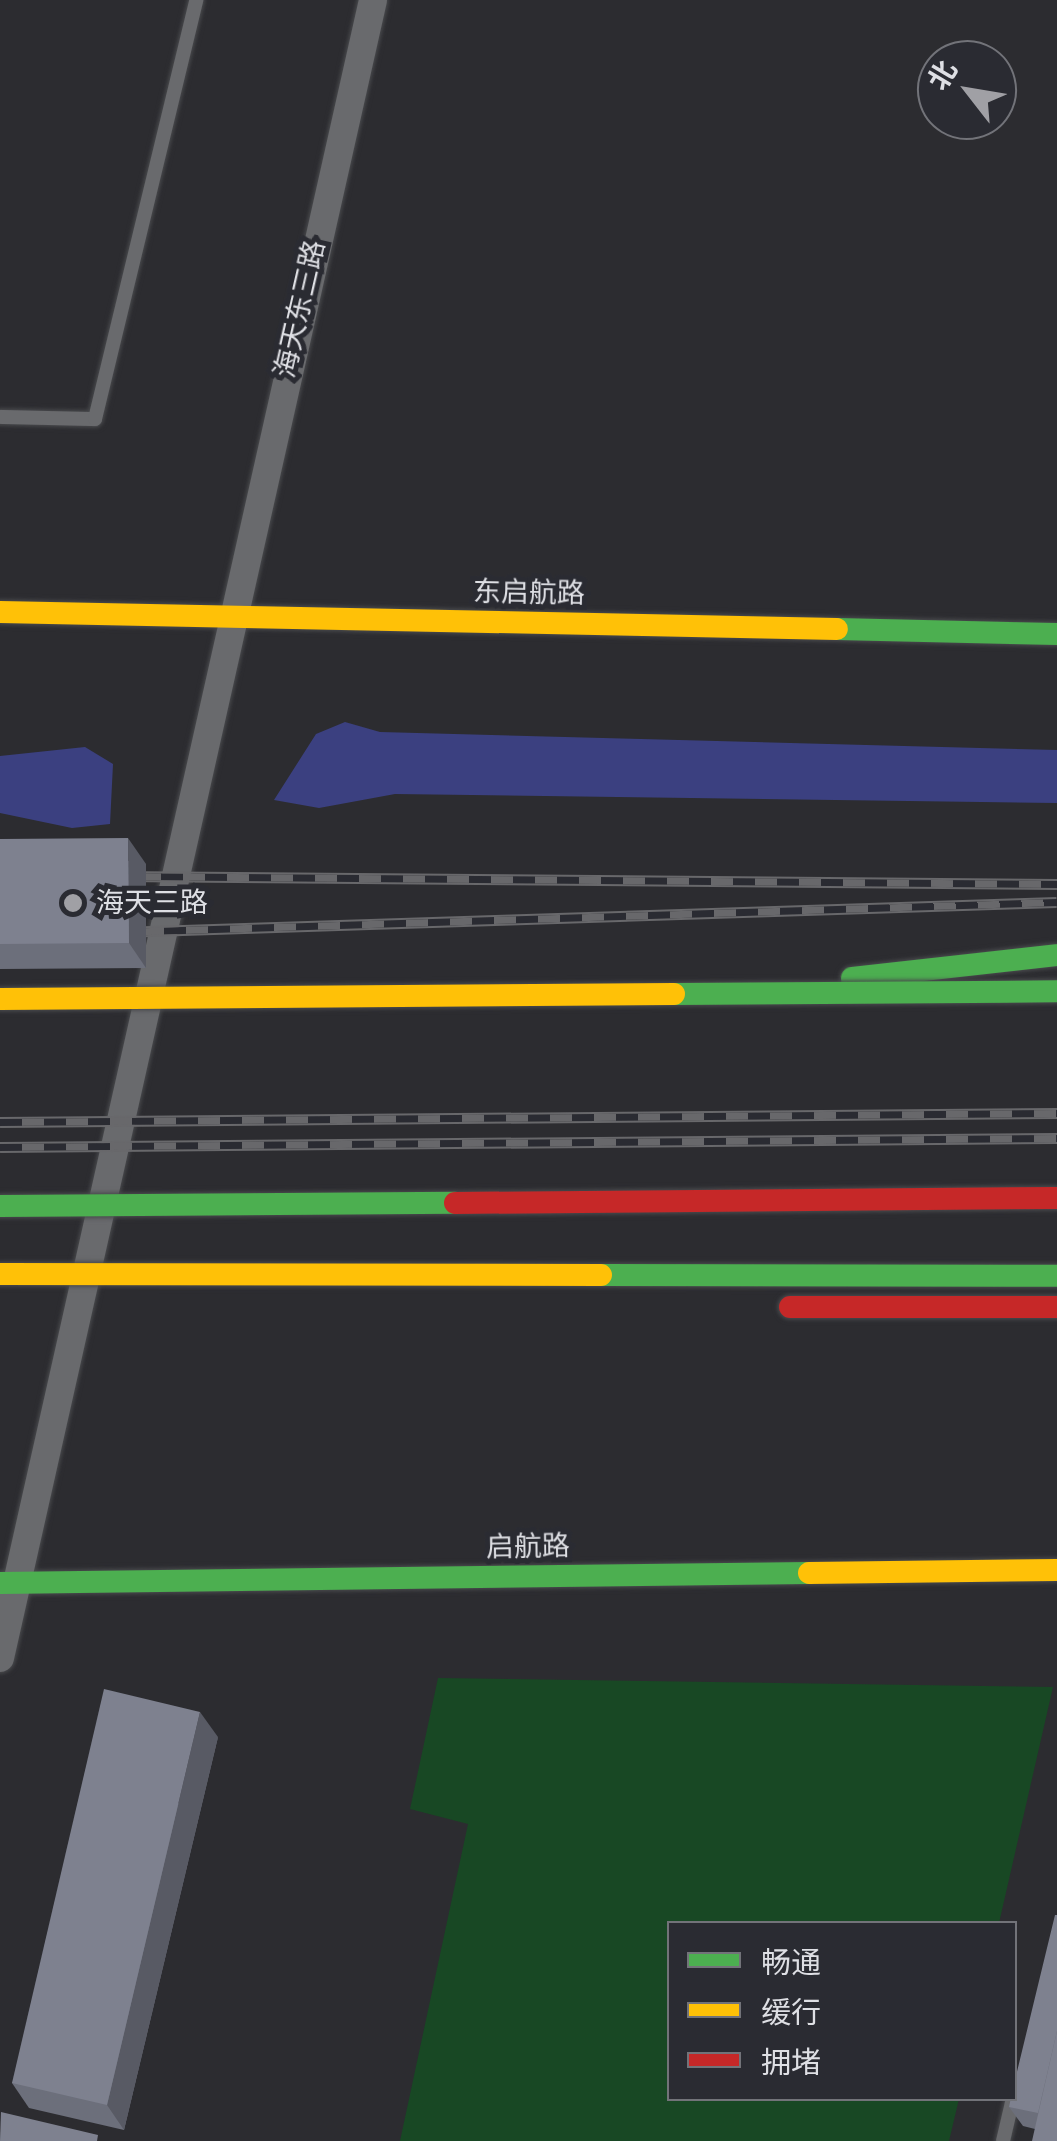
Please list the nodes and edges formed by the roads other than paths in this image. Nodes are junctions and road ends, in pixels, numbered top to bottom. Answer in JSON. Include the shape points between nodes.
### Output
{"nodes":[{"id":1,"x":196,"y":0,"type":"edge"},
{"id":2,"x":373,"y":0,"type":"edge"},
{"id":3,"x":0,"y":417,"type":"edge"},
{"id":4,"x":0,"y":612,"type":"edge"},
{"id":5,"x":228,"y":617,"type":"junction"},
{"id":6,"x":1057,"y":634,"type":"edge"},
{"id":7,"x":1057,"y":955,"type":"edge"},
{"id":8,"x":1057,"y":991,"type":"edge"},
{"id":9,"x":757,"y":993,"type":"junction"},
{"id":10,"x":0,"y":999,"type":"edge"},
{"id":11,"x":1057,"y":1198,"type":"edge"},
{"id":12,"x":0,"y":1206,"type":"edge"},
{"id":13,"x":0,"y":1274,"type":"edge"},
{"id":14,"x":224,"y":1275,"type":"junction"},
{"id":15,"x":1057,"y":1276,"type":"edge"},
{"id":16,"x":333,"y":1301,"type":"dead end"},
{"id":17,"x":754,"y":1307,"type":"dead end"},
{"id":18,"x":1057,"y":1307,"type":"edge"},
{"id":19,"x":1057,"y":1570,"type":"edge"},
{"id":20,"x":8,"y":1583,"type":"edge"},
{"id":21,"x":0,"y":1658,"type":"edge"},
{"id":22,"x":1019,"y":2072,"type":"edge"},
{"id":23,"x":1017,"y":2079,"type":"edge"},
{"id":24,"x":1011,"y":2101,"type":"edge"},
{"id":25,"x":1003,"y":2141,"type":"edge"}],
"edges":[{"from":1,"to":3,"type":"lane","via":[[95,420]]},
{"from":2,"to":5,"type":"street","name":"海天东三路"},
{"from":4,"to":5,"type":"main road","name":"东启航路"},
{"from":5,"to":6,"type":"main road","name":"东启航路"},
{"from":5,"to":20,"type":"street"},
{"from":7,"to":9,"type":"main road","bridge":true},
{"from":8,"to":9,"type":"main road","bridge":true},
{"from":9,"to":10,"type":"main road","bridge":true},
{"from":11,"to":12,"type":"main road","bridge":true},
{"from":13,"to":14,"type":"main road","bridge":true},
{"from":14,"to":15,"type":"main road","bridge":true},
{"from":14,"to":16,"type":"main road","bridge":true},
{"from":17,"to":18,"type":"main road"},
{"from":19,"to":20,"type":"main road","name":"启航路"},
{"from":20,"to":21,"type":"street"},
{"from":22,"to":23,"type":"lane"},
{"from":24,"to":25,"type":"lane"}]}
